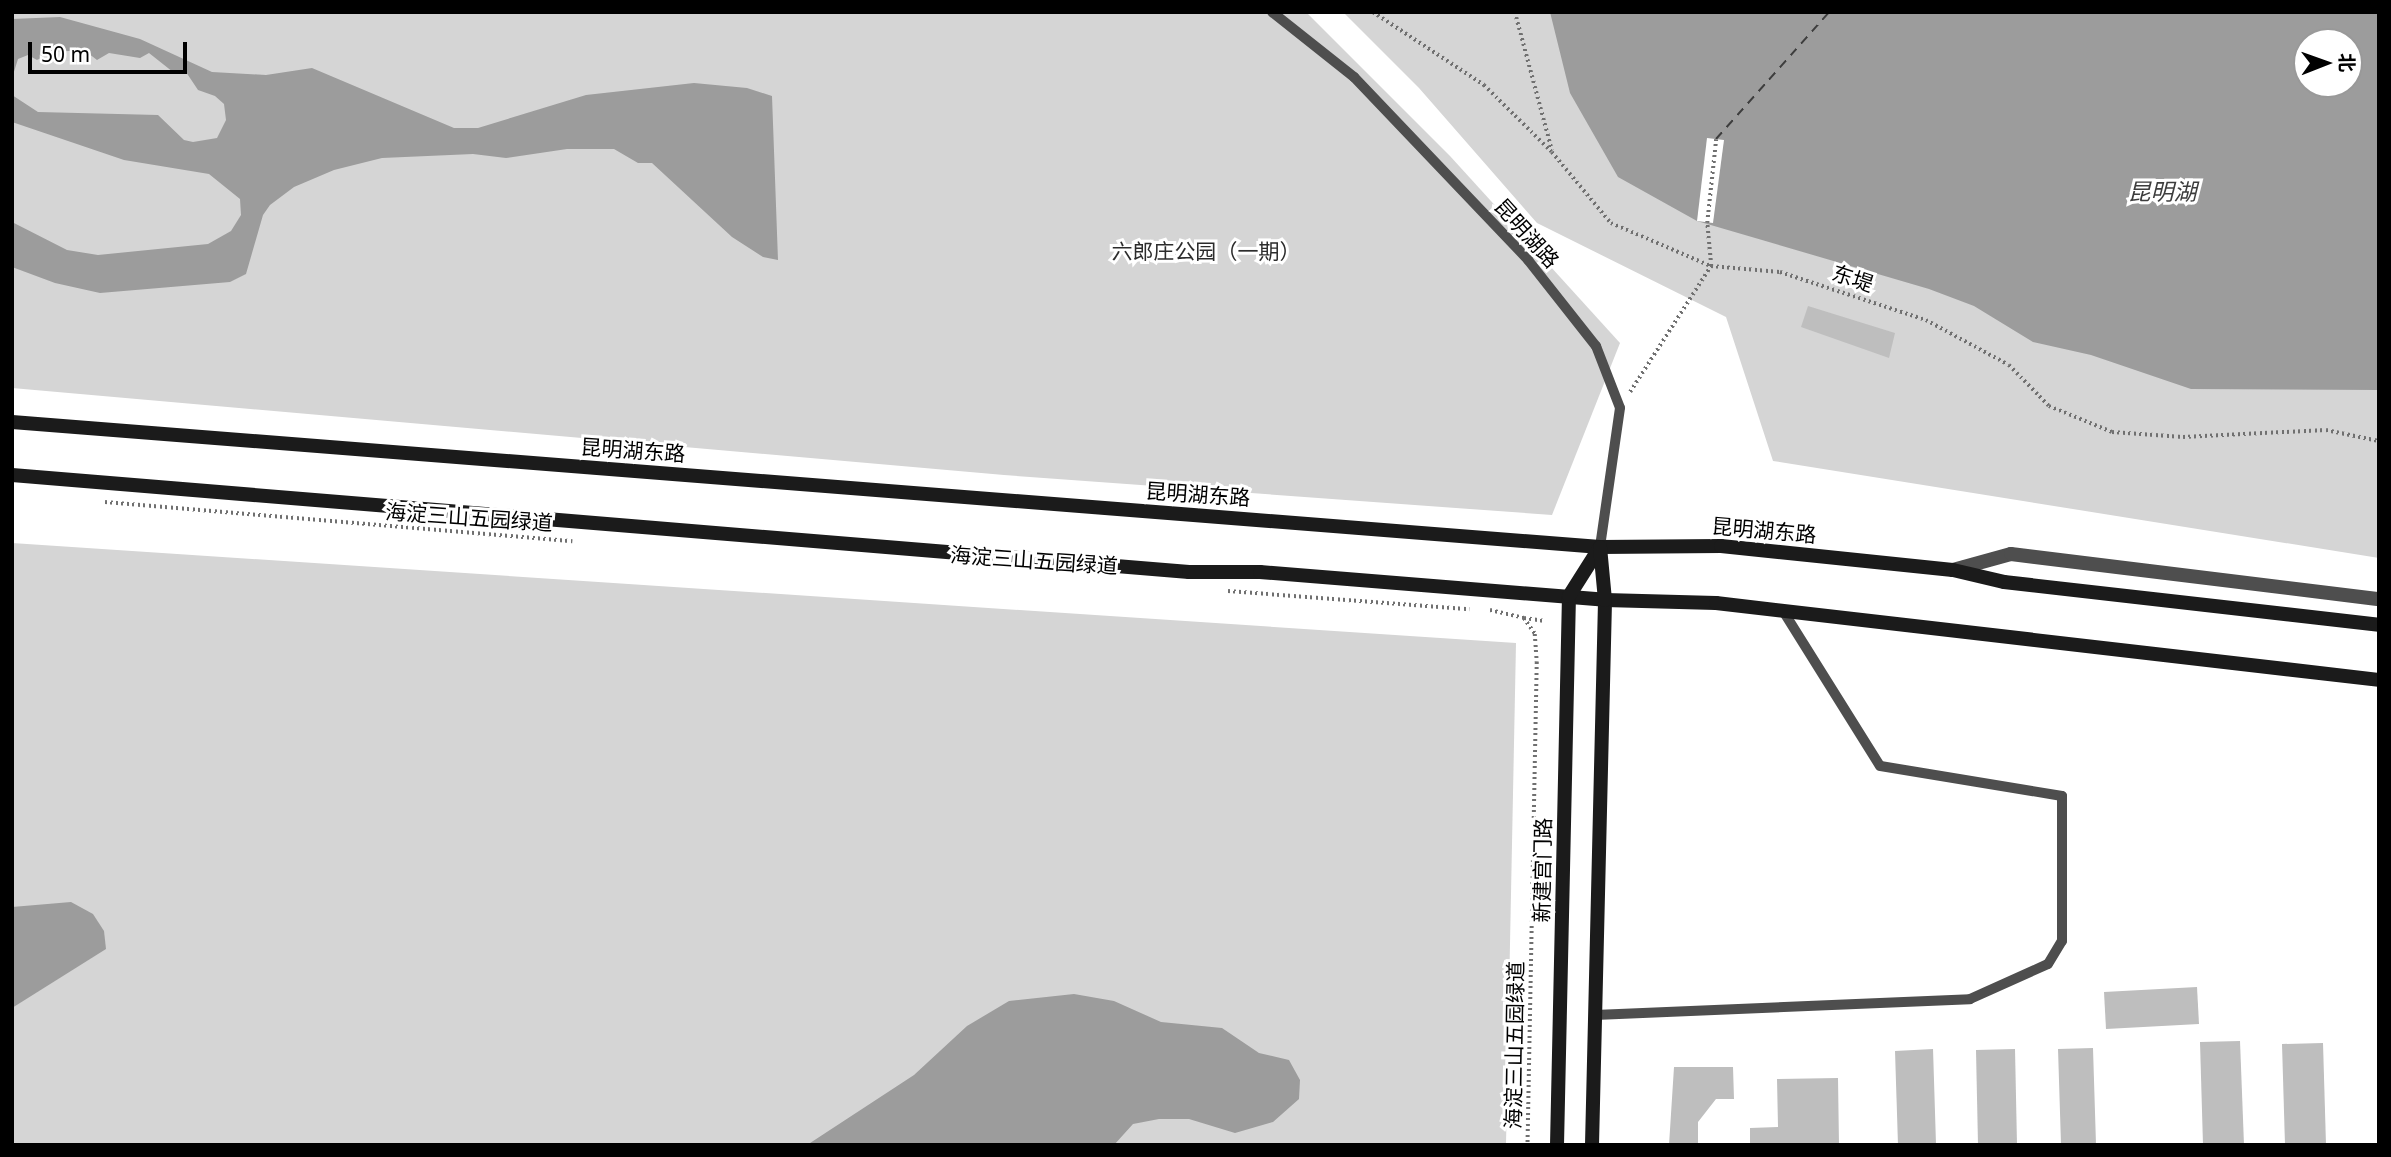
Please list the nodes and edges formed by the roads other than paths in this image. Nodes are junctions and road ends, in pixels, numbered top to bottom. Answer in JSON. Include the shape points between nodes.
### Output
{"nodes":[{"id":1,"x":1272,"y":12,"type":"edge"},
{"id":2,"x":12,"y":422,"type":"edge"},
{"id":3,"x":12,"y":475,"type":"edge"},
{"id":4,"x":1600,"y":547,"type":"junction"},
{"id":5,"x":1953,"y":570,"type":"junction"},
{"id":6,"x":1569,"y":596,"type":"junction"},
{"id":7,"x":2379,"y":599,"type":"edge"},
{"id":8,"x":1605,"y":600,"type":"junction"},
{"id":9,"x":1783,"y":611,"type":"junction"},
{"id":10,"x":2379,"y":625,"type":"edge"},
{"id":11,"x":2379,"y":680,"type":"edge"},
{"id":12,"x":1595,"y":1015,"type":"junction"},
{"id":13,"x":1557,"y":1145,"type":"edge"},
{"id":14,"x":1592,"y":1145,"type":"edge"}],
"edges":[{"from":1,"to":4,"type":"lane","name":"昆明湖路","via":[[1354,76],[1536,269],[1596,346],[1620,408]]},
{"from":2,"to":4,"type":"main road","name":"昆明湖东路"},
{"from":3,"to":6,"type":"main road","via":[[1175,571],[1260,572]]},
{"from":4,"to":5,"type":"main road","name":"昆明湖东路","via":[[1721,546]]},
{"from":4,"to":6,"type":"main road"},
{"from":4,"to":8,"type":"main road"},
{"from":5,"to":7,"type":"street","via":[[2011,554]]},
{"from":5,"to":10,"type":"main road","name":"昆明湖东路","via":[[2004,582]]},
{"from":6,"to":8,"type":"main road"},
{"from":6,"to":13,"type":"main road","name":"新建宫门路"},
{"from":8,"to":9,"type":"main road","via":[[1716,603]]},
{"from":8,"to":12,"type":"main road"},
{"from":9,"to":11,"type":"main road"},
{"from":9,"to":12,"type":"lane","via":[[1880,766],[2062,796],[2062,941],[2048,964],[1970,999]]},
{"from":12,"to":14,"type":"main road"}]}
